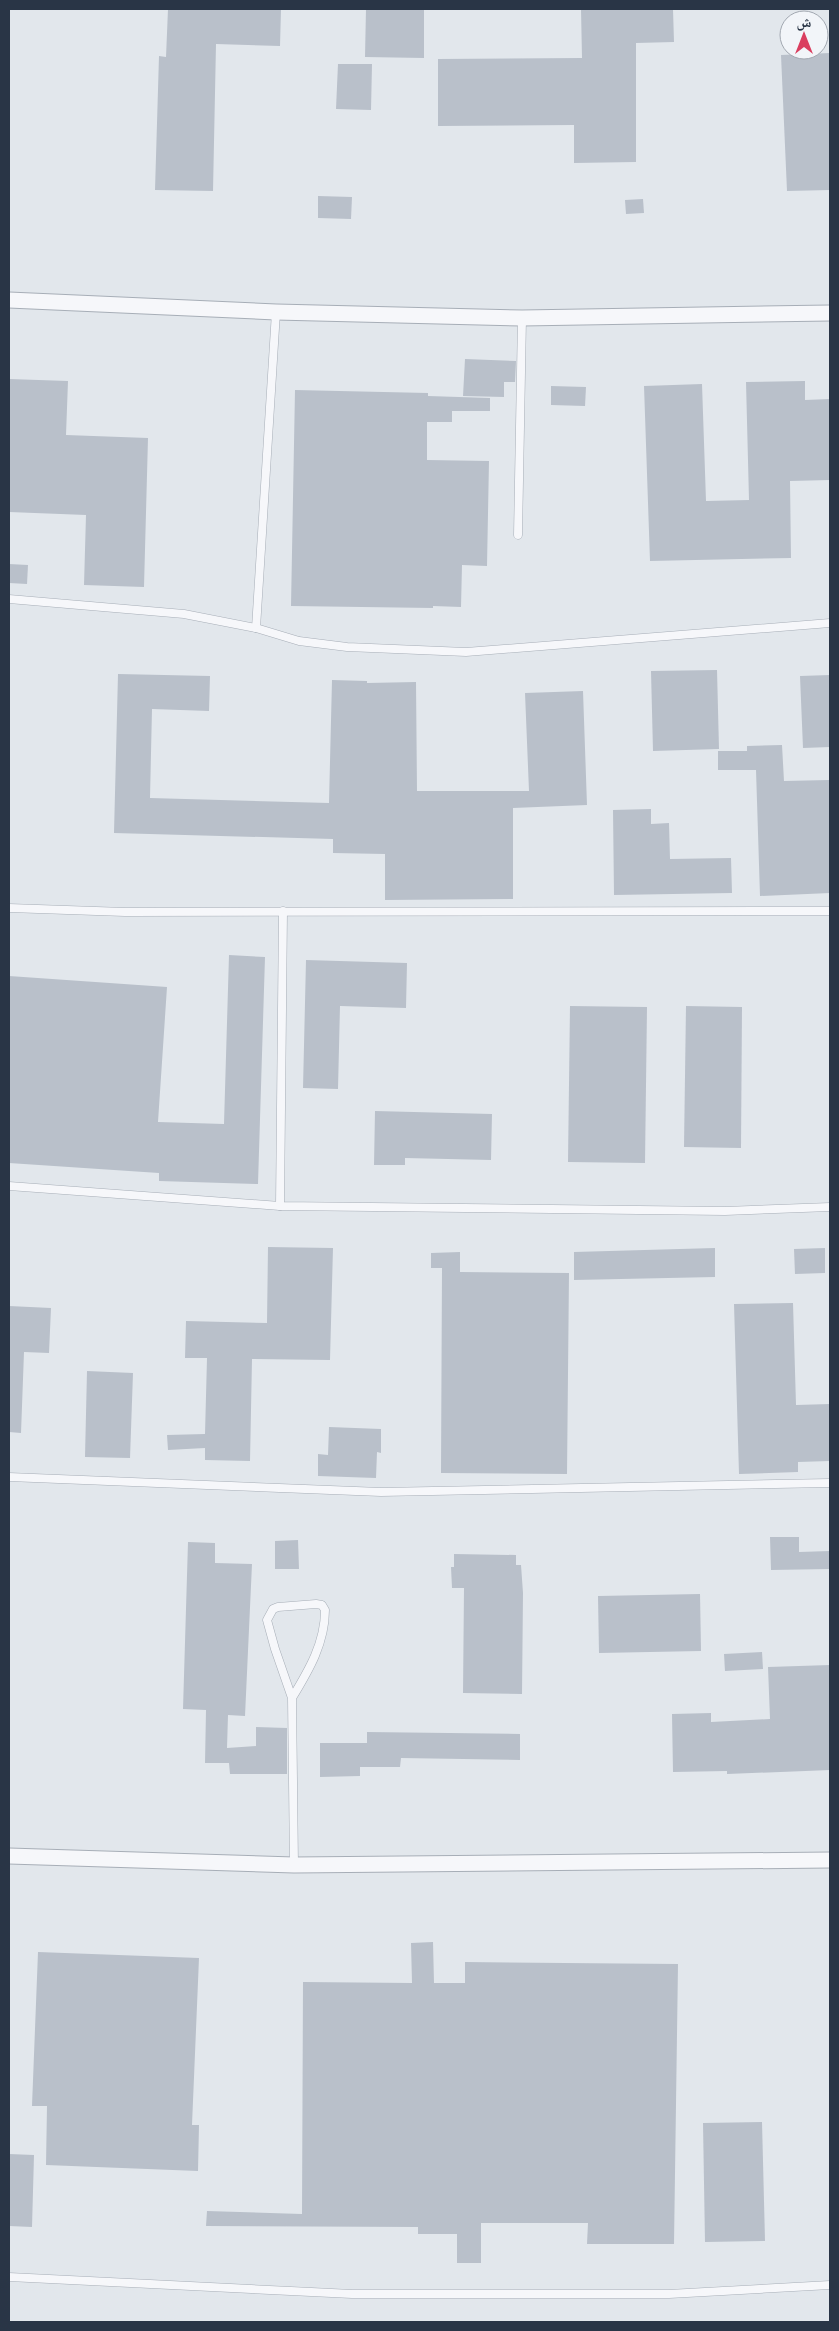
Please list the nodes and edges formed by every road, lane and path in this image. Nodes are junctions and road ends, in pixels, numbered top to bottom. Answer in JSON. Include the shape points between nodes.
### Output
{"nodes":[{"id":1,"x":9,"y":300,"type":"edge"},
{"id":2,"x":276,"y":312,"type":"junction"},
{"id":3,"x":830,"y":313,"type":"edge"},
{"id":4,"x":522,"y":318,"type":"junction"},
{"id":5,"x":518,"y":535,"type":"dead end"},
{"id":6,"x":9,"y":598,"type":"edge"},
{"id":7,"x":830,"y":623,"type":"edge"},
{"id":8,"x":256,"y":628,"type":"junction"},
{"id":9,"x":9,"y":908,"type":"edge"},
{"id":10,"x":283,"y":911,"type":"junction"},
{"id":11,"x":830,"y":911,"type":"edge"},
{"id":12,"x":9,"y":1186,"type":"edge"},
{"id":13,"x":280,"y":1206,"type":"junction"},
{"id":14,"x":830,"y":1207,"type":"edge"},
{"id":15,"x":9,"y":1477,"type":"edge"},
{"id":16,"x":830,"y":1483,"type":"edge"},
{"id":17,"x":292,"y":1698,"type":"junction"},
{"id":18,"x":9,"y":1856,"type":"edge"},
{"id":19,"x":830,"y":1860,"type":"edge"},
{"id":20,"x":294,"y":1865,"type":"junction"},
{"id":21,"x":9,"y":2277,"type":"edge"},
{"id":22,"x":830,"y":2285,"type":"edge"}],
"edges":[{"from":1,"to":2,"type":"street"},
{"from":2,"to":4,"type":"street"},
{"from":2,"to":8,"type":"lane"},
{"from":3,"to":4,"type":"street"},
{"from":4,"to":5,"type":"lane"},
{"from":6,"to":8,"type":"lane","via":[[184,614]]},
{"from":7,"to":8,"type":"lane","via":[[466,652],[347,647],[299,640]]},
{"from":9,"to":10,"type":"lane","via":[[126,912]]},
{"from":10,"to":11,"type":"lane"},
{"from":10,"to":13,"type":"lane"},
{"from":12,"to":13,"type":"lane"},
{"from":13,"to":14,"type":"lane","via":[[725,1211]]},
{"from":15,"to":16,"type":"lane","via":[[381,1492]]},
{"from":17,"to":17,"type":"lane","via":[[319,1649],[325,1610],[322,1605],[278,1607],[273,1609],[267,1620]]},
{"from":17,"to":20,"type":"lane"},
{"from":18,"to":20,"type":"street"},
{"from":19,"to":20,"type":"street"},
{"from":21,"to":22,"type":"lane","via":[[352,2294],[669,2294]]}]}
